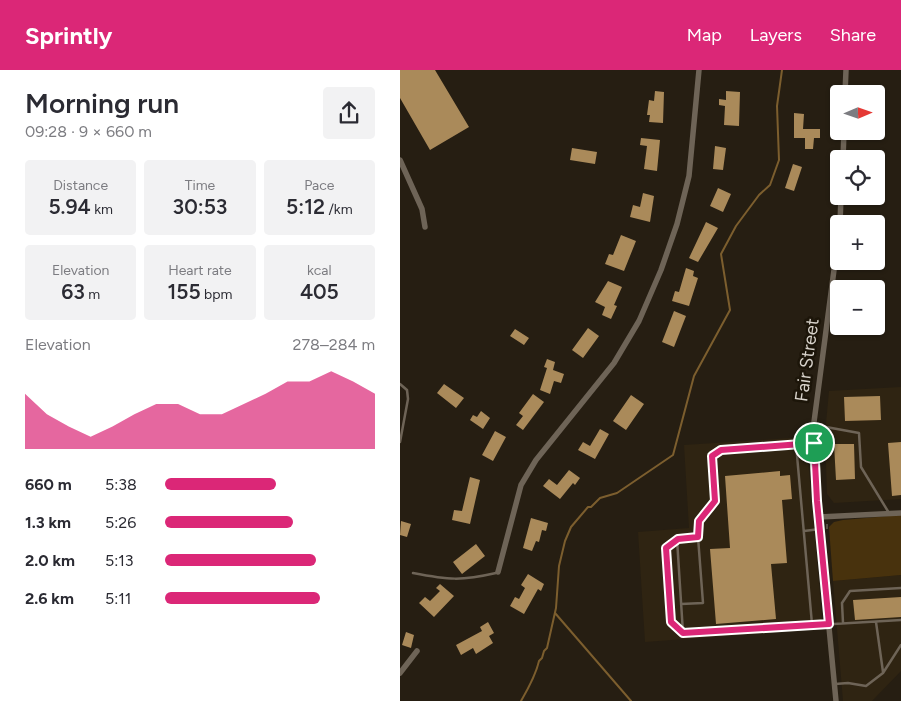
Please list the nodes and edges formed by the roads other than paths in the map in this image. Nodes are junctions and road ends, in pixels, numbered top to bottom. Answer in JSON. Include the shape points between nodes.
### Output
{"nodes":[{"id":1,"x":699,"y":70,"type":"edge"},
{"id":2,"x":846,"y":70,"type":"edge"},
{"id":3,"x":845,"y":85,"type":"edge"},
{"id":4,"x":400,"y":160,"type":"edge"},
{"id":5,"x":425,"y":227,"type":"dead end"},
{"id":6,"x":834,"y":270,"type":"edge"},
{"id":7,"x":400,"y":384,"type":"edge"},
{"id":8,"x":814,"y":425,"type":"junction"},
{"id":9,"x":400,"y":442,"type":"edge"},
{"id":10,"x":814,"y":443,"type":"junction"},
{"id":11,"x":796,"y":444,"type":"junction"},
{"id":12,"x":901,"y":513,"type":"edge"},
{"id":13,"x":890,"y":514,"type":"junction"},
{"id":14,"x":819,"y":517,"type":"junction"},
{"id":15,"x":820,"y":529,"type":"junction"},
{"id":16,"x":804,"y":531,"type":"junction"},
{"id":17,"x":698,"y":537,"type":"junction"},
{"id":18,"x":678,"y":539,"type":"junction"},
{"id":19,"x":414,"y":572,"type":"dead end"},
{"id":20,"x":498,"y":572,"type":"joint"},
{"id":21,"x":901,"y":588,"type":"edge"},
{"id":22,"x":682,"y":604,"type":"junction"},
{"id":23,"x":901,"y":620,"type":"edge"},
{"id":24,"x":876,"y":622,"type":"junction"},
{"id":25,"x":843,"y":623,"type":"junction"},
{"id":26,"x":829,"y":624,"type":"junction"},
{"id":27,"x":812,"y":625,"type":"junction"},
{"id":28,"x":683,"y":633,"type":"junction"},
{"id":29,"x":901,"y":645,"type":"edge"},
{"id":30,"x":417,"y":651,"type":"dead end"},
{"id":31,"x":400,"y":672,"type":"edge"},
{"id":32,"x":883,"y":673,"type":"junction"},
{"id":33,"x":835,"y":684,"type":"junction"},
{"id":34,"x":836,"y":701,"type":"edge"}],
"edges":[{"from":1,"to":20,"type":"street","via":[[689,176],[661,270],[614,363],[536,460],[521,485]]},
{"from":2,"to":3,"type":"street"},
{"from":4,"to":5,"type":"street","via":[[422,209]]},
{"from":6,"to":8,"type":"street","name":"Fair Street"},
{"from":7,"to":9,"type":"lane","via":[[407,390],[408,399]]},
{"from":8,"to":10,"type":"street","name":"Fair Street"},
{"from":8,"to":13,"type":"lane","via":[[859,432],[861,467]]},
{"from":10,"to":11,"type":"lane"},
{"from":10,"to":14,"type":"street","name":"Fair Street"},
{"from":11,"to":16,"type":"lane"},
{"from":11,"to":17,"type":"lane","via":[[721,450],[712,456],[715,501],[699,521]]},
{"from":12,"to":13,"type":"street"},
{"from":13,"to":14,"type":"street"},
{"from":14,"to":15,"type":"street","name":"Fair Street"},
{"from":15,"to":16,"type":"lane"},
{"from":15,"to":26,"type":"street","name":"Fair Street"},
{"from":16,"to":27,"type":"lane"},
{"from":17,"to":18,"type":"lane"},
{"from":17,"to":22,"type":"lane","via":[[703,602]]},
{"from":18,"to":22,"type":"lane"},
{"from":18,"to":28,"type":"lane","via":[[666,548],[666,557],[671,622]]},
{"from":19,"to":20,"type":"lane","via":[[448,580]]},
{"from":21,"to":25,"type":"lane","via":[[850,591],[842,603]]},
{"from":22,"to":28,"type":"lane"},
{"from":23,"to":24,"type":"lane"},
{"from":24,"to":25,"type":"lane"},
{"from":24,"to":32,"type":"lane"},
{"from":25,"to":26,"type":"lane"},
{"from":26,"to":27,"type":"lane"},
{"from":26,"to":33,"type":"street","name":"Fair Street"},
{"from":27,"to":28,"type":"lane"},
{"from":29,"to":32,"type":"lane"},
{"from":30,"to":31,"type":"street"},
{"from":32,"to":33,"type":"lane","via":[[866,686]]},
{"from":33,"to":34,"type":"street","name":"Fair Street"}]}
